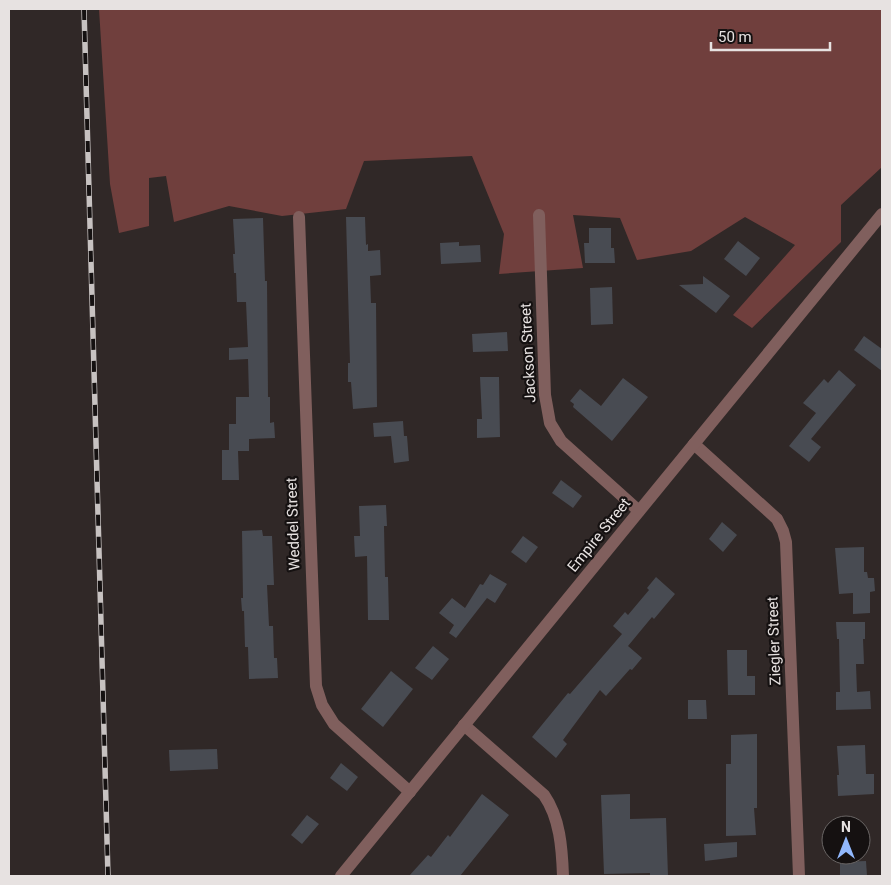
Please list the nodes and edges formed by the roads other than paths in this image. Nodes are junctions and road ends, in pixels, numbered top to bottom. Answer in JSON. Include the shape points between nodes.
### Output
{"nodes":[{"id":1,"x":882,"y":214,"type":"edge"},
{"id":2,"x":538,"y":215,"type":"dead end"},
{"id":3,"x":299,"y":217,"type":"dead end"},
{"id":4,"x":694,"y":444,"type":"junction"},
{"id":5,"x":639,"y":511,"type":"junction"},
{"id":6,"x":464,"y":725,"type":"junction"},
{"id":7,"x":410,"y":792,"type":"junction"},
{"id":8,"x":341,"y":876,"type":"edge"},
{"id":9,"x":562,"y":876,"type":"edge"},
{"id":10,"x":799,"y":876,"type":"edge"}],
"edges":[{"from":1,"to":4,"type":"street","name":"Empire Street"},
{"from":2,"to":5,"type":"street","name":"Jackson Street","via":[[545,395],[550,423],[561,441]]},
{"from":3,"to":7,"type":"street","name":"Weddel Street","via":[[316,686],[325,711],[334,724]]},
{"from":4,"to":5,"type":"street","name":"Empire Street"},
{"from":4,"to":10,"type":"street","name":"Ziegler Street","via":[[777,519],[786,542]]},
{"from":5,"to":6,"type":"street","name":"Empire Street"},
{"from":6,"to":7,"type":"street","name":"Empire Street"},
{"from":6,"to":9,"type":"street","via":[[544,795],[551,805],[557,821]]},
{"from":7,"to":8,"type":"street","name":"Empire Street"}]}
